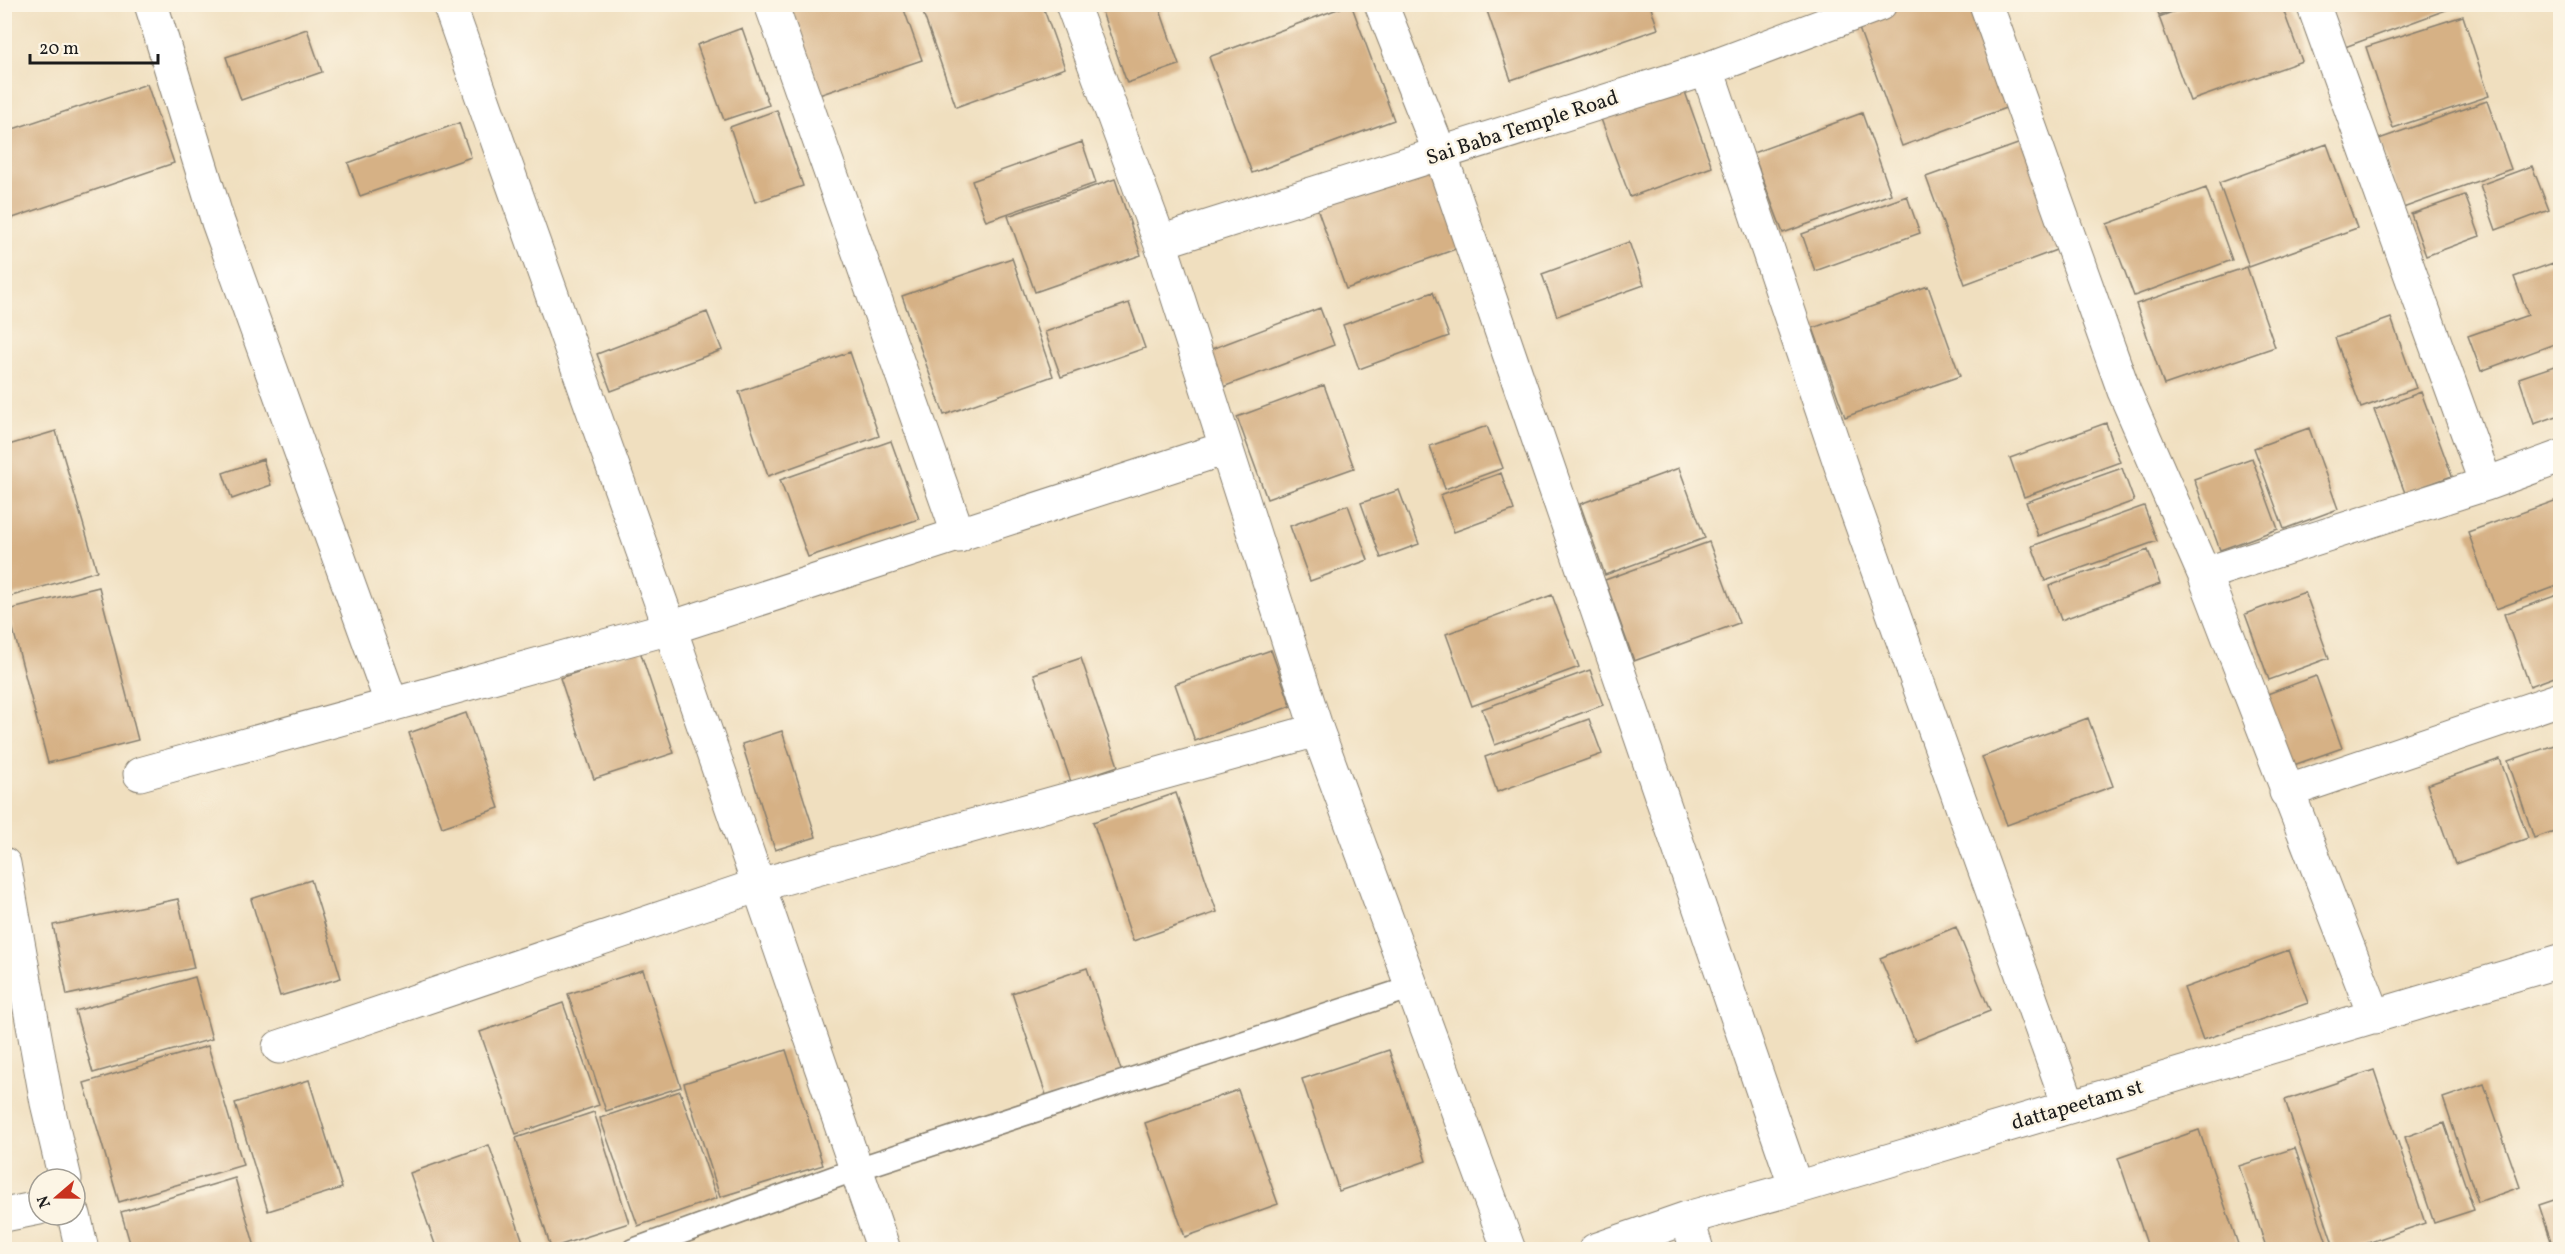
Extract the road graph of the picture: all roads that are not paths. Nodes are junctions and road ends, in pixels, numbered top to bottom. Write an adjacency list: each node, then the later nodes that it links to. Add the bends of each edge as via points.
1 (151, 4): 19 (street, via 218,222)
2 (449, 4): 17 (street)
3 (771, 4): 15 (street)
4 (1072, 4): 11 (street)
5 (1381, 4): 10 (street)
6 (1880, 4): 9 (street, Sai Baba Temple Road)
7 (1986, 4): 16 (street, via 2124,391)
8 (2313, 4): 14 (street)
9 (1707, 69): 10 (street, Sai Baba Temple Road); 29 (street, via 1848,487)
10 (1440, 153): 11 (street, Sai Baba Temple Road); 32 (street)
11 (1160, 242): 12 (street)
12 (1226, 448): 15 (street); 20 (street)
13 (2560, 457): 14 (street)
14 (2486, 484): 16 (street)
15 (959, 536): 17 (street)
16 (2204, 574): 22 (street)
17 (670, 628): 19 (street); 24 (street)
18 (2560, 699): 22 (street)
19 (392, 705): 21 (street)
20 (1317, 730): 24 (street); 26 (street)
21 (140, 774)
22 (2286, 792): 27 (street)
23 (4, 864): 30 (street, via 46,1103)
24 (759, 885): 28 (street); 31 (street)
25 (2560, 961): 27 (street, dattapeetam st)
26 (1413, 987): 31 (lane); 40 (street)
27 (2375, 1017): 29 (street, dattapeetam st)
28 (279, 1047)
29 (2069, 1106): 32 (street, dattapeetam st)
30 (62, 1167)
31 (857, 1169): 38 (lane); 39 (street)
32 (1796, 1188): 35 (street, dattapeetam st)
33 (27, 1210): 34 (street)
34 (4, 1215)
35 (1687, 1218): 41 (street, dattapeetam st); 42 (street)
36 (77, 1227): 37 (street)
37 (82, 1250)
38 (633, 1250)
39 (884, 1250)
40 (1509, 1250)
41 (1595, 1250)
42 (1697, 1250)

